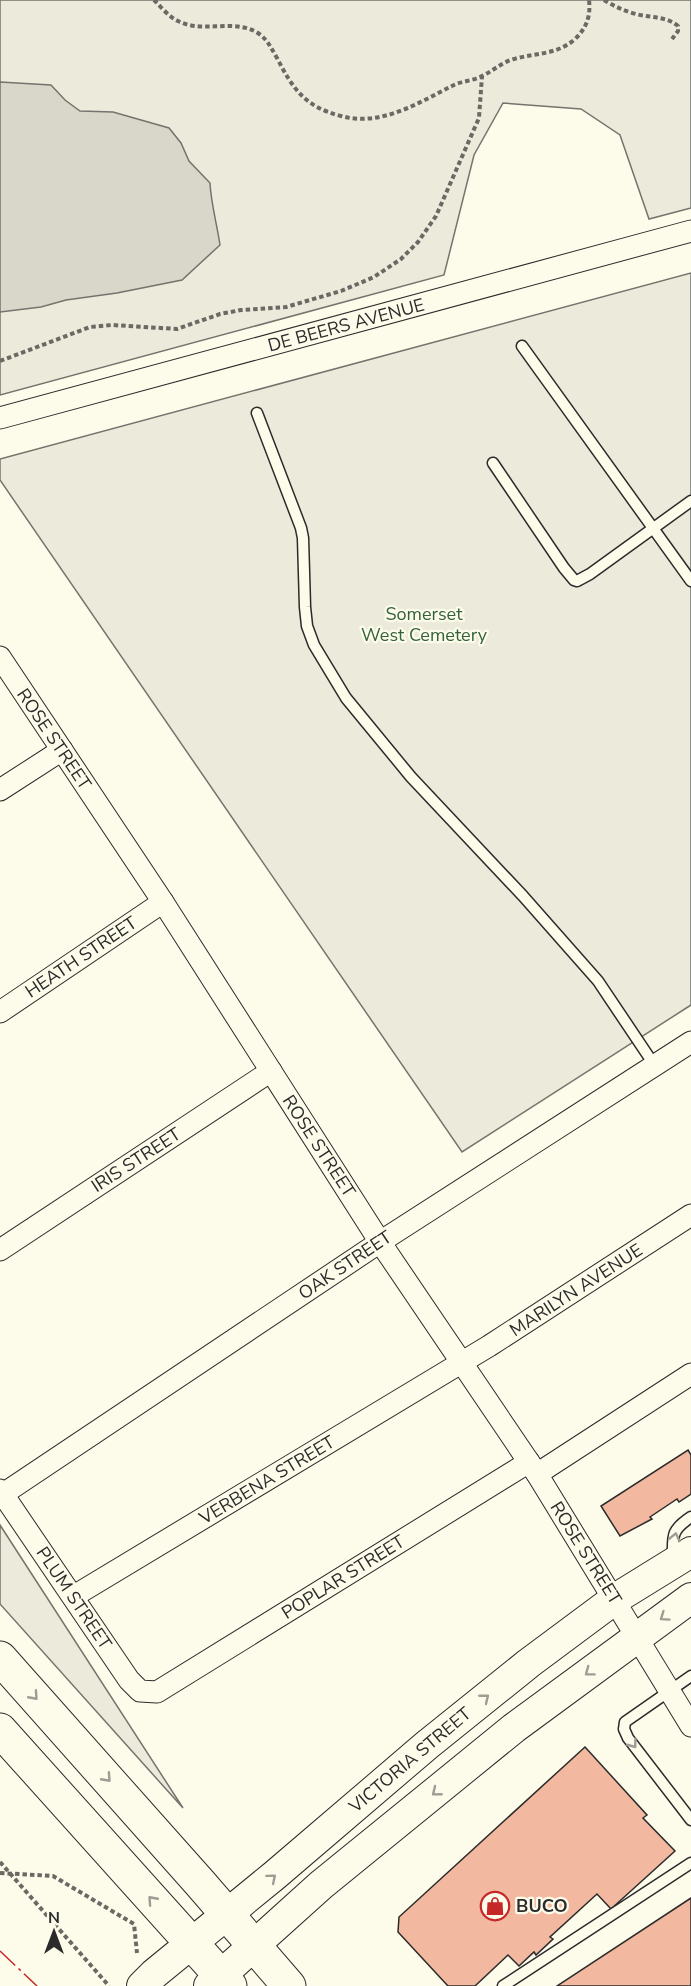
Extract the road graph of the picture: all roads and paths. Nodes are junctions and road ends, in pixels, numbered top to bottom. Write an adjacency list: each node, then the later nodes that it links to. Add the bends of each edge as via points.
1 (154, 0): 5 (path, via 177,21 256,32 268,42 300,96 314,107 342,117 392,114)
2 (590, 0): 5 (path, via 588,23 560,50 513,59)
3 (604, 0): 4 (path, via 637,15 672,21 678,31)
4 (672, 39)
5 (482, 76): 8 (path, via 479,118 436,216 418,242 375,277 286,308 230,312 177,329 90,327)
6 (691, 231): 10 (street, DE BEERS AVENUE)
7 (522, 346): 13 (lane)
8 (0, 361)
9 (257, 413): 21 (lane, via 301,528 308,626 325,665 346,698 411,777 598,981)
10 (0, 418)
11 (493, 463): 13 (lane, via 573,580 583,579)
12 (691, 501): 13 (lane)
13 (653, 529): 14 (lane)
14 (691, 581)
15 (0, 657): 16 (street, ROSE STREET)
16 (62, 750): 17 (street); 18 (street, ROSE STREET)
17 (0, 790)
18 (163, 903): 19 (street, HEATH STREET); 22 (street, ROSE STREET)
19 (0, 1012)
20 (691, 1042): 21 (street, OAK STREET)
21 (655, 1066): 24 (street, OAK STREET)
22 (271, 1071): 24 (street, ROSE STREET); 25 (street, IRIS STREET)
23 (691, 1215): 26 (street, MARILYN AVENUE)
24 (380, 1242): 26 (street, ROSE STREET); 29 (street, OAK STREET)
25 (0, 1250)
26 (461, 1363): 28 (street, ROSE STREET); 32 (street, VERBENA STREET)
27 (691, 1374): 28 (street, POPLAR STREET)
28 (533, 1468): 34 (street, ROSE STREET); 39 (street, POPLAR STREET)
29 (1, 1492): 32 (street, PLUM STREET)
30 (691, 1517): 31 (lane, one-way to 30, via 673,1540 675,1531)
31 (682, 1557): 34 (main road, VICTORIA STREET)
32 (74, 1596): 39 (street, PLUM STREET, via 129,1680 140,1691)
33 (691, 1598): 35 (main road, one-way to 35)
34 (615, 1599): 35 (street, ROSE STREET); 47 (main road, VICTORIA STREET, one-way to 34, via 427,1745)
35 (636, 1637): 38 (street, ROSE STREET); 49 (main road, one-way to 49, via 514,1728)
36 (0, 1658): 47 (highway, one-way to 47)
37 (691, 1676): 38 (lane)
38 (669, 1690): 40 (street, ROSE STREET); 42 (lane, one-way to 42, via 625,1722 624,1729)
39 (157, 1692)
40 (691, 1726)
41 (0, 1730): 48 (highway, one-way to 41)
42 (691, 1820)
43 (0, 1862): 46 (path)
44 (691, 1863): 54 (lane)
45 (0, 1873): 46 (path)
46 (10, 1874): 50 (path, via 53,1876 134,1924 137,1952); 52 (path)
47 (226, 1915): 48 (main road, VICTORIA STREET); 49 (highway)
48 (191, 1943): 50 (main road, VICTORIA STREET); 51 (highway)
49 (254, 1945): 51 (main road); 53 (highway)
50 (148, 1980)
51 (220, 1982)
52 (109, 1986)
53 (289, 1986)
54 (503, 1986)

